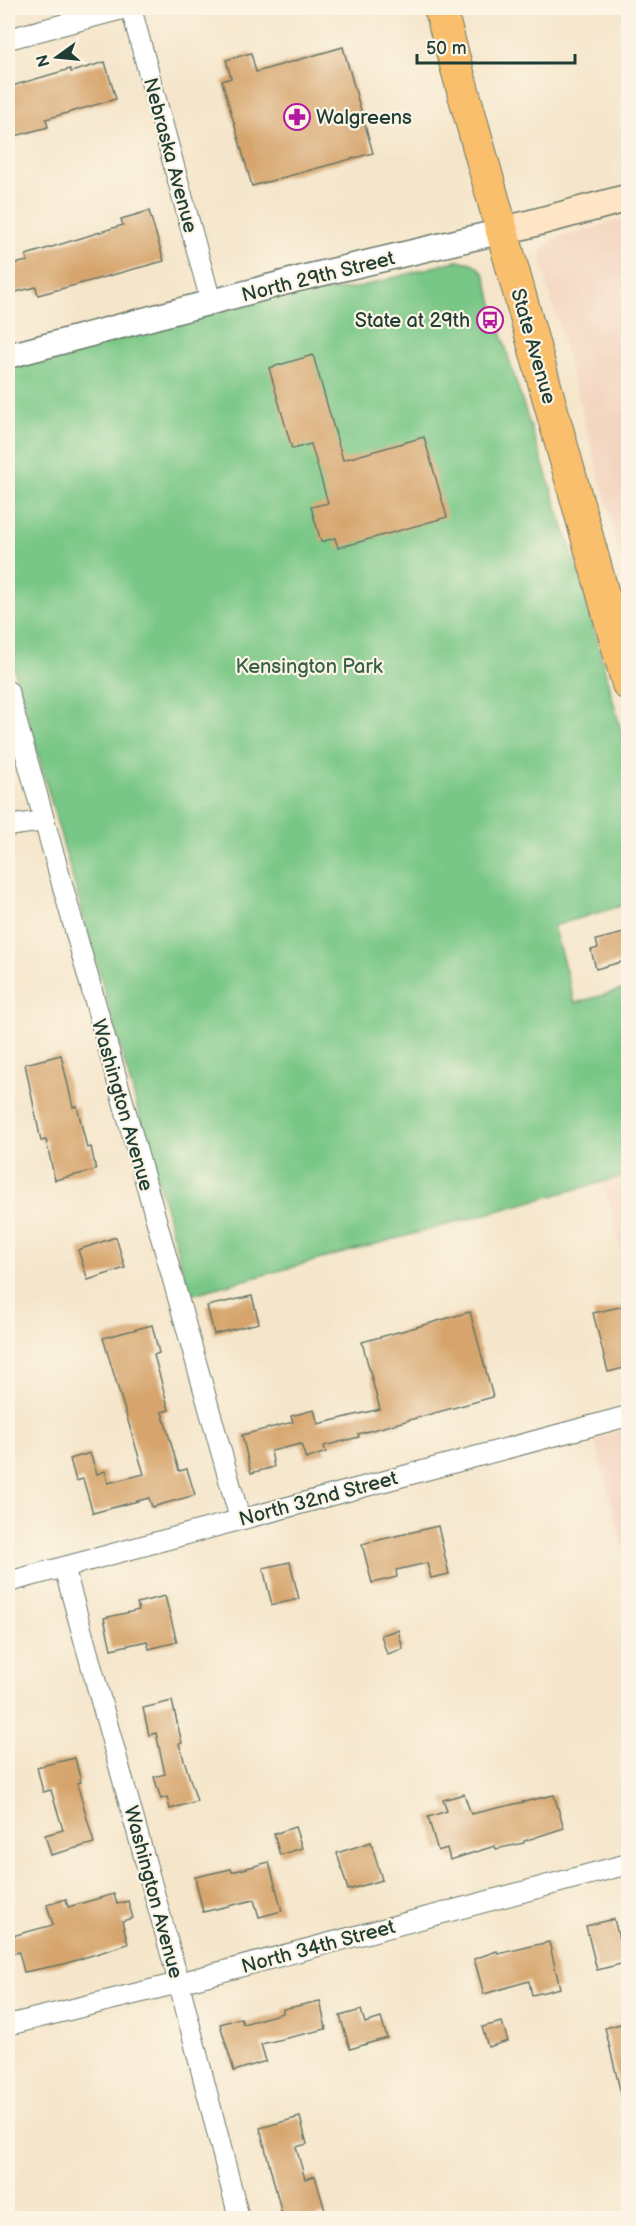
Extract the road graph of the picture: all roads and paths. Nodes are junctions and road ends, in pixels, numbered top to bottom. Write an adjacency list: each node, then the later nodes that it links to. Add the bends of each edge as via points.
1 (126, 8): 4 (street)
2 (131, 8): 7 (street, Nebraska Avenue)
3 (440, 8): 6 (main road, State Avenue)
4 (8, 39)
5 (628, 198): 6 (main road, North 29th Street)
6 (502, 231): 7 (street, North 29th Street); 9 (main road, State Avenue)
7 (211, 302): 8 (street, North 29th Street)
8 (8, 356)
9 (628, 684)
10 (8, 691): 11 (street, Washington Avenue)
11 (43, 821): 12 (street); 14 (street, Washington Avenue)
12 (8, 826)
13 (628, 1416): 14 (street, North 32nd Street)
14 (240, 1519): 15 (street, North 32nd Street)
15 (64, 1567): 16 (street, North 32nd Street); 18 (street, Washington Avenue)
16 (8, 1582)
17 (628, 1867): 18 (street, North 34th Street)
18 (179, 1983): 19 (street, North 34th Street); 20 (street, Washington Avenue)
19 (8, 2025)
20 (239, 2218)

